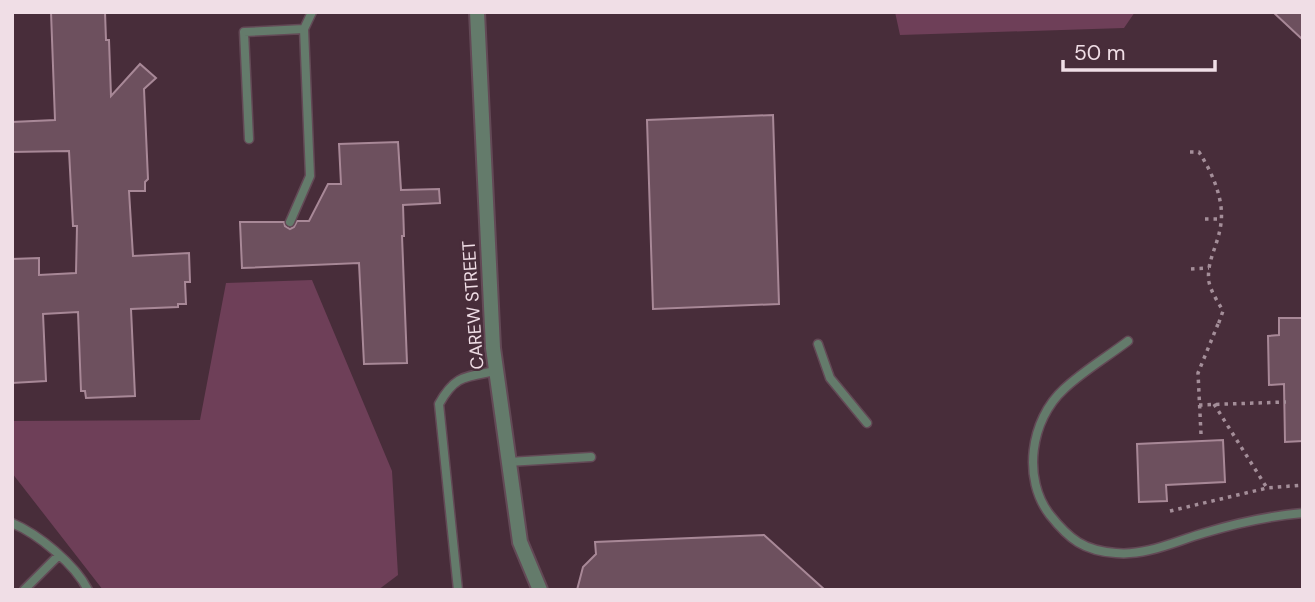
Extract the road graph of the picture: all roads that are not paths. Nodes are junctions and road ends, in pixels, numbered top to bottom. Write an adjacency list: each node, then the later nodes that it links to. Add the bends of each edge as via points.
1 (312, 12): 3 (lane)
2 (477, 12): 8 (street, CAREW STREET)
3 (304, 29): 4 (lane, via 244,32); 5 (lane, via 310,176)
4 (249, 139)
5 (290, 222)
6 (1128, 341): 12 (lane, via 1062,390 1034,444 1032,478 1041,504 1066,535 1090,548 1118,554 1262,517)
7 (818, 344): 9 (lane, via 830,378)
8 (496, 371): 11 (street, CAREW STREET); 18 (lane, via 449,385 439,404)
9 (867, 423)
10 (591, 457): 11 (lane)
11 (508, 463): 15 (street, CAREW STREET, via 520,542)
12 (1303, 513)
13 (12, 523): 14 (lane, via 26,528)
14 (59, 555): 16 (lane); 17 (lane)
15 (536, 588)
16 (24, 590)
17 (88, 590)
18 (458, 590)

